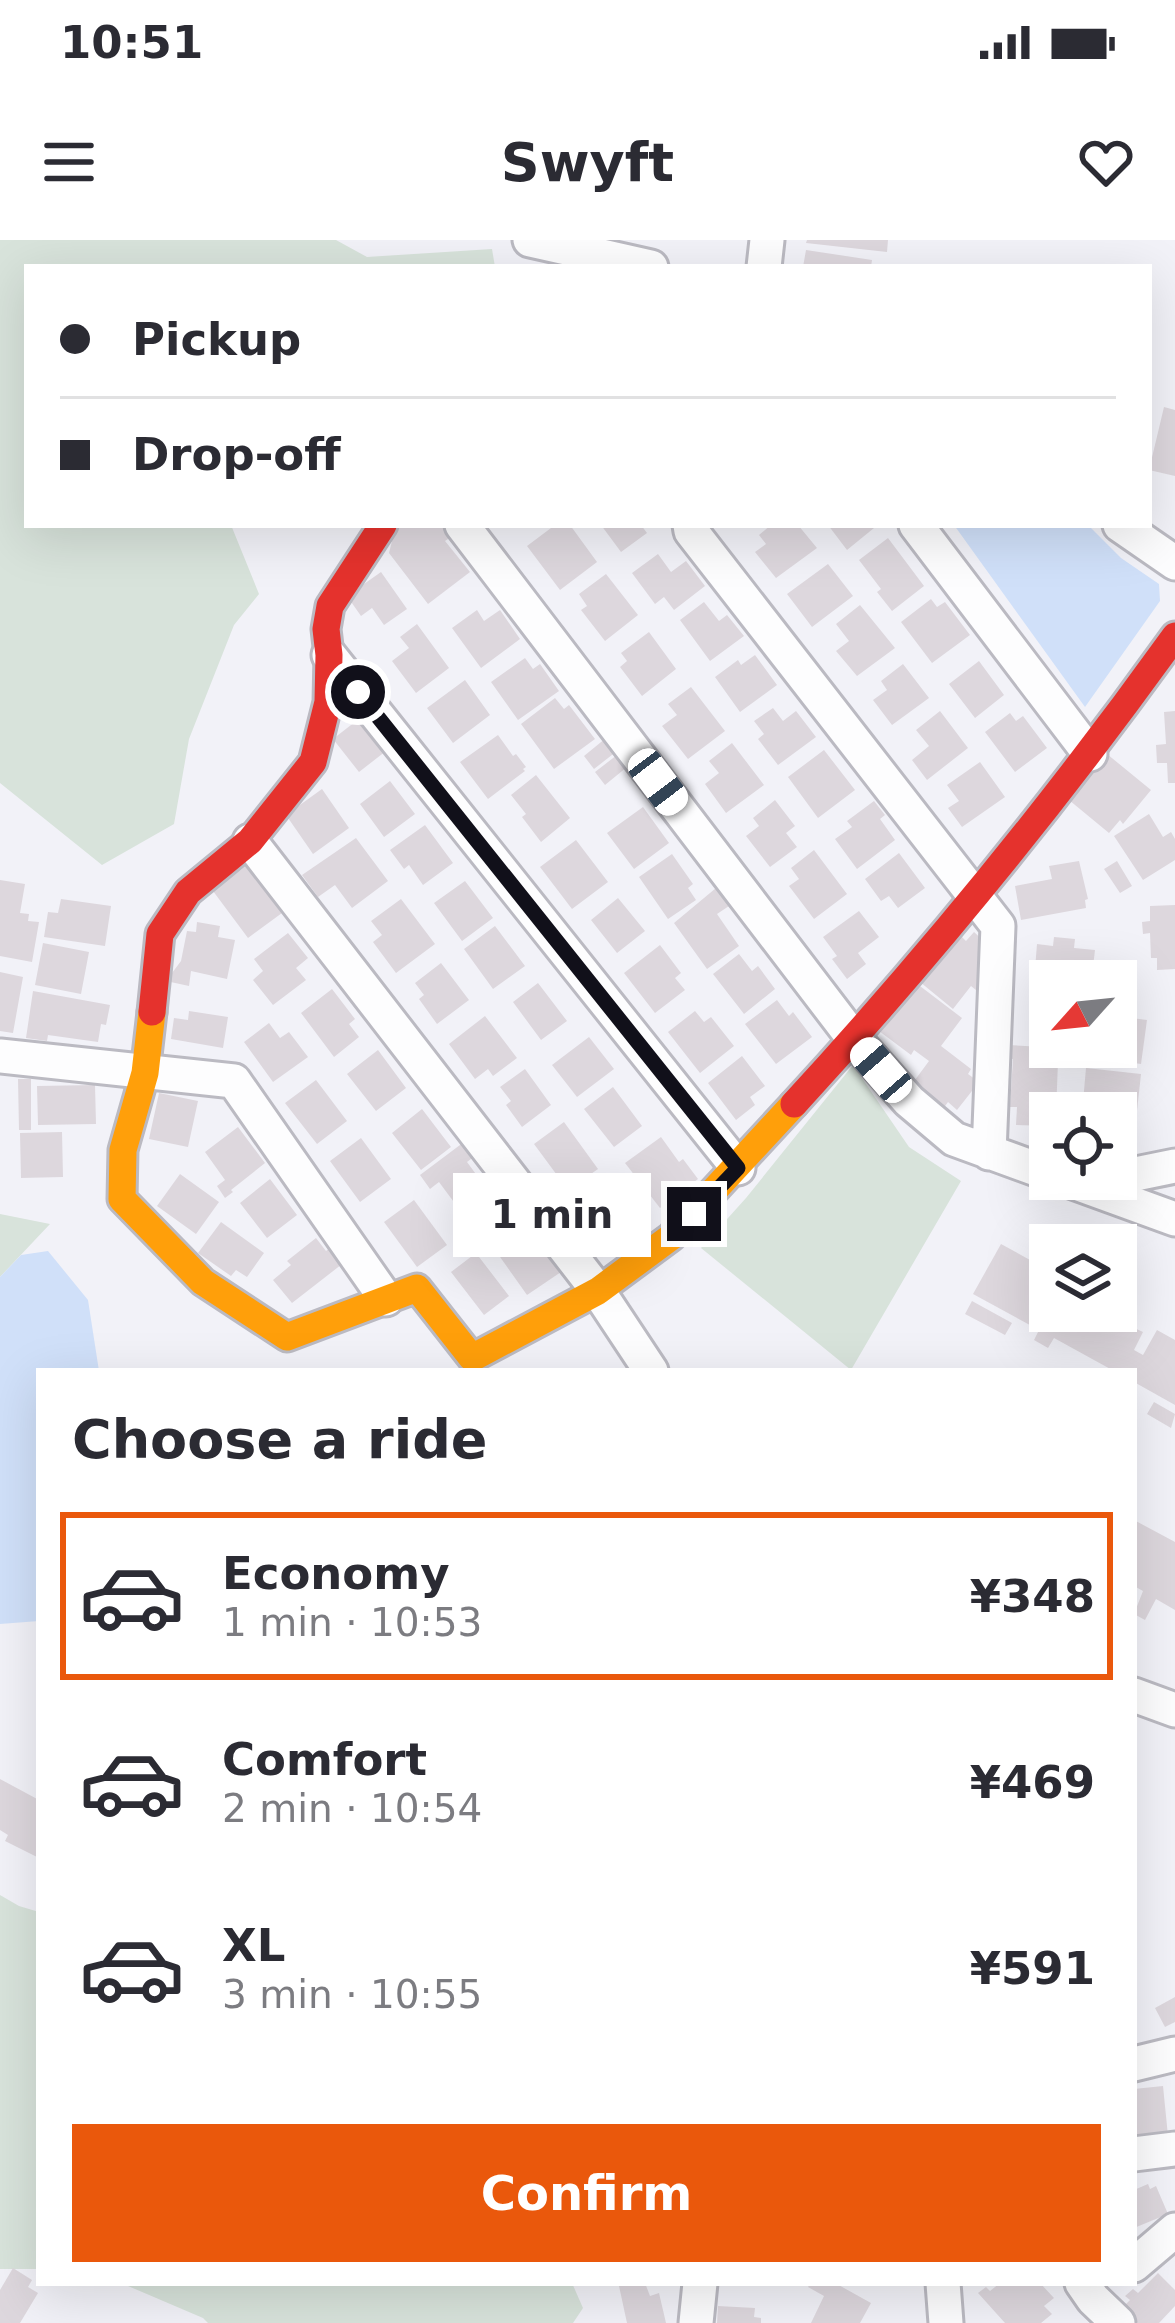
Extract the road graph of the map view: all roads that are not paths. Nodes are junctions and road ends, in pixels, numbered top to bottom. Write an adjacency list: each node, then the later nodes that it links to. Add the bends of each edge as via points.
1 (530, 240): 2 (street)
2 (638, 264)
3 (380, 528): 10 (street, via 330,606)
4 (464, 528): 14 (street)
5 (690, 528): 13 (street)
6 (918, 528): 11 (street)
7 (1124, 528): 8 (street)
8 (1175, 562)
9 (1175, 636): 11 (street)
10 (329, 655): 12 (street, via 313,762); 20 (street)
11 (1090, 754): 13 (street)
12 (250, 841): 16 (street, via 188,892 160,934); 24 (street)
13 (972, 894): 14 (street); 17 (street, via 998,926)
14 (854, 1039): 17 (street, via 953,1139); 20 (street)
15 (0, 1056): 16 (street)
16 (145, 1073): 25 (street, via 234,1081); 25 (street, via 123,1150 122,1199 203,1282 286,1337)
17 (989, 1153): 19 (street)
18 (1175, 1166): 21 (street)
19 (1029, 1167)
20 (738, 1168): 24 (street, via 671,1237)
21 (1137, 1173)
22 (1136, 1200): 23 (street)
23 (1175, 1219)
24 (598, 1291): 25 (street, via 472,1358 417,1288); 26 (street)
25 (386, 1300)
26 (649, 1368)
27 (1137, 1696): 28 (street)
28 (1175, 1710)
29 (1175, 2054): 30 (street)
30 (1137, 2063)
31 (1175, 2150): 32 (street)
32 (1137, 2154)
33 (1175, 2230): 34 (street)
34 (1137, 2262)
35 (700, 2286): 38 (street)
36 (943, 2286): 39 (street)
37 (1096, 2288): 40 (street)
38 (696, 2323)
39 (946, 2323)
40 (1118, 2323)

